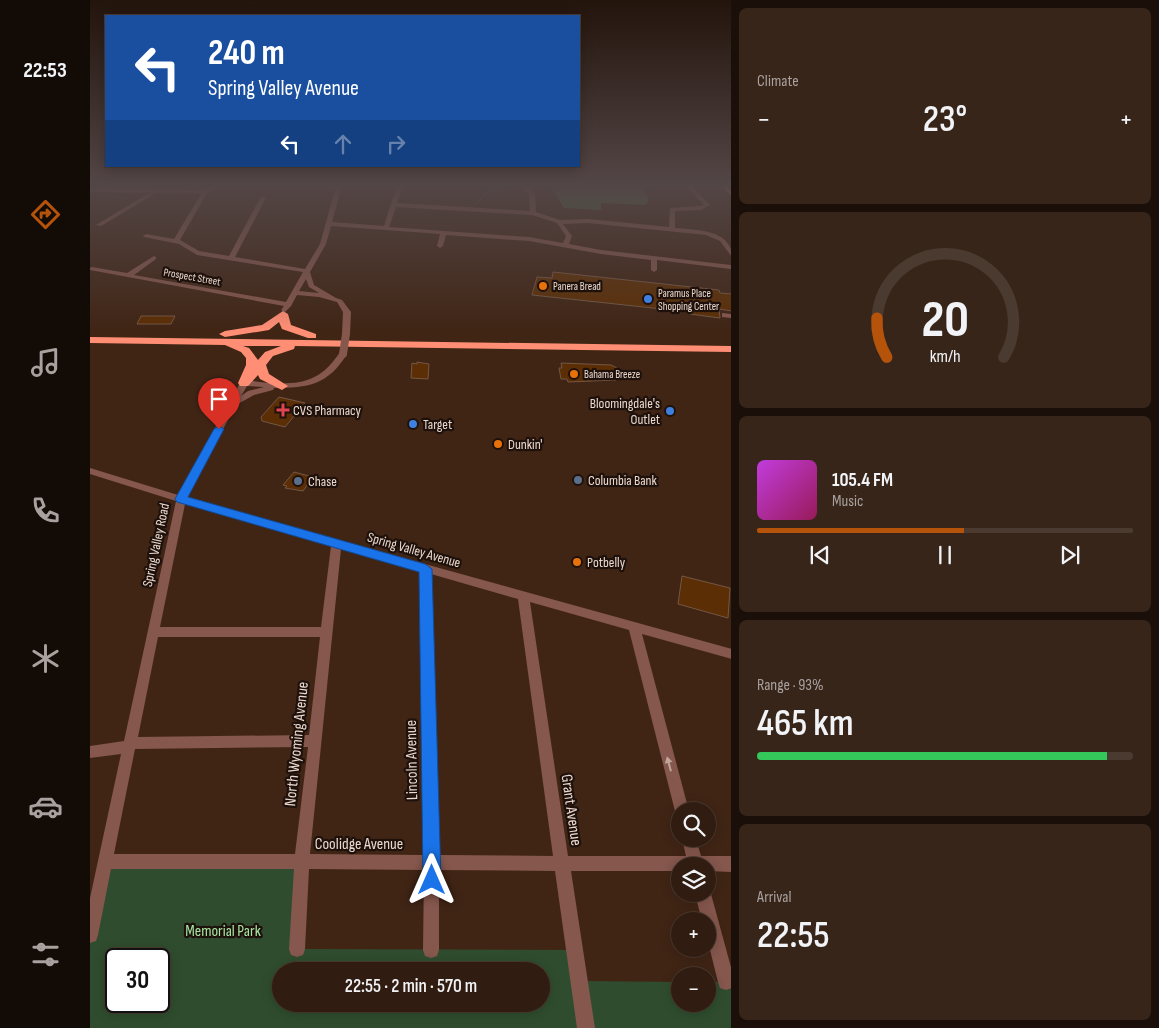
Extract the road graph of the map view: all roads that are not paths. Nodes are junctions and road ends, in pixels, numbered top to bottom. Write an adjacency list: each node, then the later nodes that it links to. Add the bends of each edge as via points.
1 (180, 234): 9 (street)
2 (244, 234): 15 (street)
3 (326, 234): 19 (street)
4 (443, 234): 11 (street)
5 (468, 234): 10 (street)
6 (568, 234): 10 (street)
7 (702, 234): 12 (street, via 717,236)
8 (146, 236): 9 (street)
9 (176, 241): 15 (street, via 197,253)
10 (566, 245): 14 (street)
11 (440, 246)
12 (731, 254)
13 (154, 258): 20 (street)
14 (654, 258): 16 (street); 18 (street)
15 (231, 259): 19 (street)
16 (731, 267)
17 (92, 269): 20 (street, Prospect Street)
18 (654, 270)
19 (307, 271): 21 (street); 22 (street, via 311,286)
20 (128, 276): 23 (street, Prospect Street)
21 (295, 293): 22 (street); 23 (street)
22 (333, 298): 23 (street, via 308,298); 33 (street, bridge, via 346,308 343,354 332,369 316,380)
23 (286, 310): 25 (highway, via 265,328); 26 (highway, via 283,323)
24 (90, 334): 25 (highway)
25 (212, 336): 26 (highway)
26 (312, 339): 28 (highway); 29 (highway); 30 (highway); 31 (highway, via 275,351)
27 (90, 340): 28 (highway)
28 (183, 342): 32 (highway, via 225,344 249,352 253,359)
29 (731, 343)
30 (731, 349)
31 (260, 365): 32 (highway); 33 (highway, via 264,376)
32 (244, 383): 33 (street); 34 (street, Spring Valley Road)
33 (282, 386): 34 (street, via 251,393)
34 (230, 406): 36 (street, Spring Valley Road)
35 (91, 473): 36 (street, Spring Valley Avenue)
36 (181, 499): 37 (street, Spring Valley Avenue); 41 (street, Spring Valley Road)
37 (336, 544): 38 (street, Spring Valley Avenue); 42 (street, North Wyoming Avenue)
38 (425, 569): 39 (street, Spring Valley Avenue); 50 (street, Lincoln Avenue)
39 (523, 596): 40 (street, Spring Valley Avenue); 51 (street, Grant Avenue)
40 (634, 627): 43 (street, Spring Valley Avenue); 47 (street, one-way to 40)
41 (153, 632): 42 (street); 45 (street, Spring Valley Road)
42 (326, 632): 44 (street, North Wyoming Avenue)
43 (731, 654)
44 (314, 742): 45 (street); 49 (street, North Wyoming Avenue)
45 (130, 744): 46 (street); 48 (street, Spring Valley Road)
46 (90, 752)
47 (680, 802)
48 (106, 861): 49 (street, Coolidge Avenue); 56 (street, Spring Valley Road)
49 (302, 862): 50 (street, Coolidge Avenue); 57 (street, North Wyoming Avenue)
50 (432, 862): 51 (street, Coolidge Avenue); 58 (street, Lincoln Avenue)
51 (561, 863): 54 (street, Coolidge Avenue); 60 (street, Grant Avenue)
52 (716, 864): 53 (street, Coolidge Avenue)
53 (731, 864)
54 (671, 865)
55 (705, 902): 59 (street)
56 (90, 936)
57 (297, 949)
58 (431, 950)
59 (726, 982)
60 (586, 1028)

